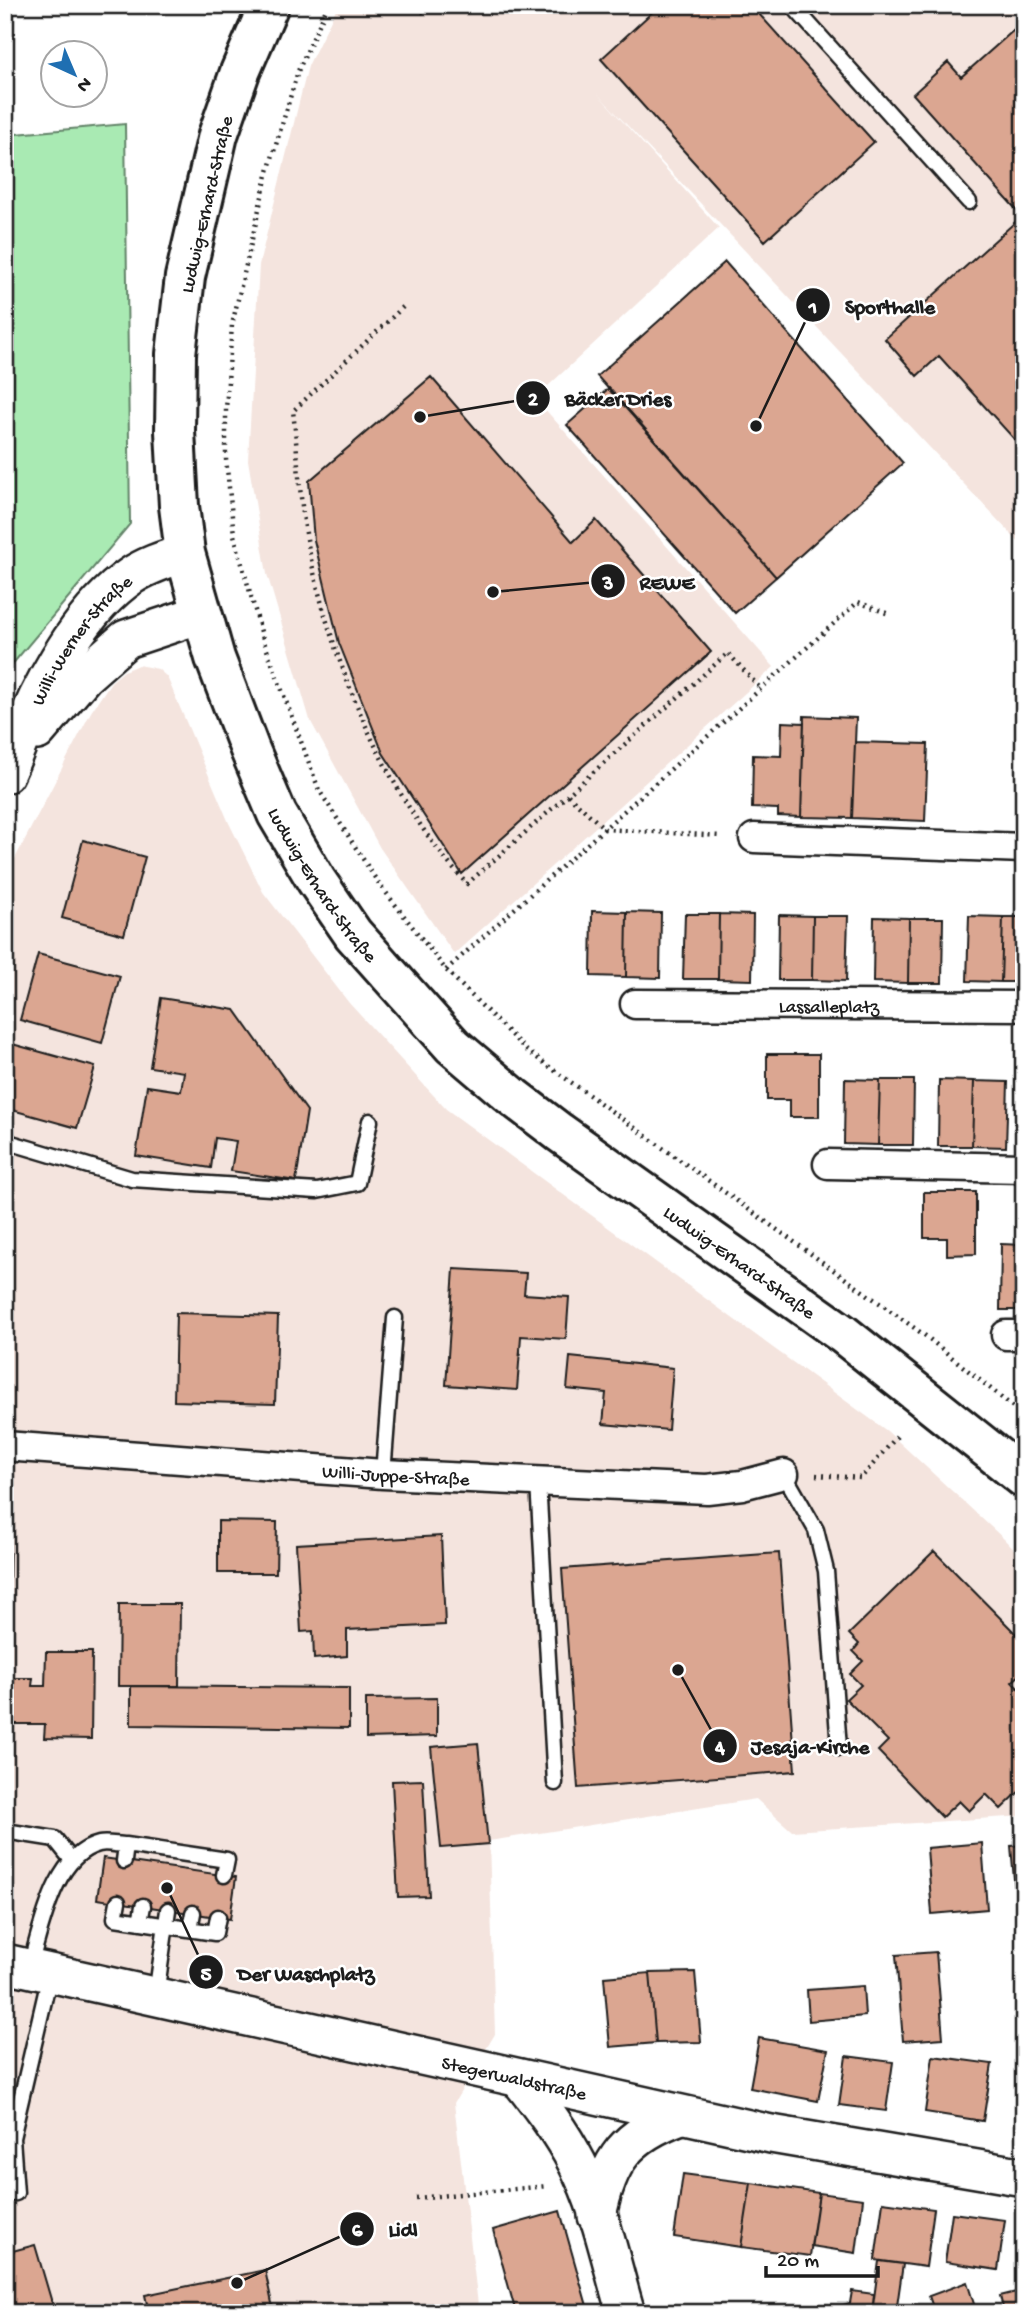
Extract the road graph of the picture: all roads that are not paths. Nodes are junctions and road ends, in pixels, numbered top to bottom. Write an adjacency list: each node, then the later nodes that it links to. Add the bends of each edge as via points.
1 (269, 5): 4 (main road, Ludwig-Erhard-Straße, via 218,135 185,277 176,354 175,431)
2 (792, 5): 3 (lane)
3 (970, 202)
4 (185, 553): 5 (main road, Ludwig-Erhard-Straße); 6 (street, Willi-Werner-Straße, via 131,576 99,606 47,681)
5 (201, 614): 6 (street, Willi-Werner-Straße, via 126,639 84,676); 19 (main road, Ludwig-Erhard-Straße, via 226,690 278,814 316,880 353,934 453,1046 550,1125 843,1334)
6 (8, 768)
7 (754, 838): 8 (street)
8 (1024, 848)
9 (635, 1004): 10 (street, Lassalleplatz)
10 (1024, 1006)
11 (370, 1122): 12 (lane, via 357,1183 317,1191 132,1180)
12 (5, 1140)
13 (828, 1164): 14 (street)
14 (1024, 1168)
15 (395, 1318): 17 (lane)
16 (5, 1446): 17 (street, Willi-Juppe-Straße)
17 (383, 1474): 20 (street, Willi-Juppe-Straße)
18 (784, 1474): 20 (street, Willi-Juppe-Straße, via 707,1489); 21 (lane, via 816,1530 826,1571)
19 (1024, 1478)
20 (538, 1482): 22 (lane)
21 (839, 1748)
22 (555, 1783)
23 (5, 1831): 27 (lane, via 55,1839)
24 (126, 1845): 25 (lane, via 150,1857); 27 (lane, via 99,1844); 28 (lane)
25 (177, 1852): 26 (lane); 29 (lane)
26 (202, 1857): 30 (lane); 31 (lane, via 227,1860)
27 (71, 1859): 40 (lane, via 51,1896)
28 (124, 1861)
29 (174, 1868)
30 (199, 1872)
31 (224, 1875)
32 (118, 1902): 37 (lane, via 116,1918)
33 (143, 1906): 37 (lane)
34 (168, 1910): 38 (lane)
35 (193, 1913): 39 (lane)
36 (218, 1917): 39 (lane, via 215,1933)
37 (140, 1922): 38 (lane)
38 (166, 1926): 39 (lane); 41 (lane)
39 (190, 1929)
40 (28, 1968): 41 (street, Stegerwaldstraße); 45 (lane, via 12,2138 16,2193)
41 (155, 1997): 42 (street, Stegerwaldstraße)
42 (519, 2078): 43 (street, Stegerwaldstraße); 46 (street, via 552,2120 578,2166)
43 (681, 2115): 44 (street, Stegerwaldstraße); 46 (street, via 632,2141 614,2162 602,2188)
44 (1024, 2177)
45 (5, 2195)
46 (597, 2216): 47 (street)
47 (626, 2313)

